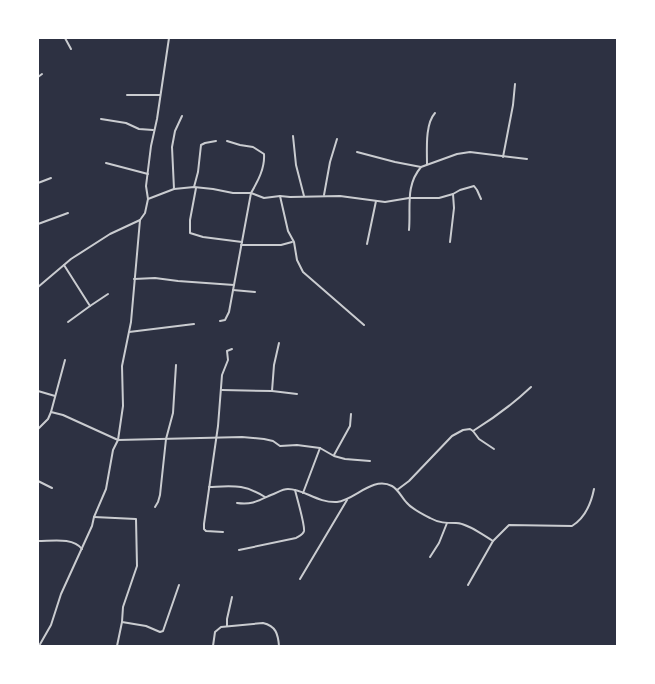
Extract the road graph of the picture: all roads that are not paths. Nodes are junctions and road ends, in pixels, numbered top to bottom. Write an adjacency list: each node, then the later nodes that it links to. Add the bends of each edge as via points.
1 (65, 38): 5 (street)
2 (170, 38): 10 (street)
3 (194, 38): 4 (street)
4 (215, 38)
5 (71, 49)
6 (42, 74): 7 (street)
7 (38, 76)
8 (515, 84): 20 (street)
9 (127, 95): 10 (street)
10 (160, 95): 14 (street)
11 (435, 112): 23 (street, via 429,124)
12 (182, 116): 29 (street, via 172,147)
13 (101, 119): 14 (street)
14 (153, 130): 25 (street)
15 (293, 136): 34 (street)
16 (337, 140): 32 (street)
17 (216, 141): 28 (street, via 200,147)
18 (227, 141): 30 (street, via 264,154)
19 (357, 152): 24 (street)
20 (503, 157): 21 (street); 23 (street, via 470,152)
21 (526, 159)
22 (106, 163): 25 (street)
23 (427, 164): 24 (street)
24 (421, 167): 35 (street)
25 (148, 174): 36 (street)
26 (51, 178): 27 (street)
27 (38, 183)
28 (195, 187): 29 (street); 30 (street); 45 (street, via 190,233)
29 (174, 189): 36 (street)
30 (252, 193): 33 (street, via 264,198); 45 (street)
31 (453, 194): 35 (street); 37 (street, via 474,186); 44 (street)
32 (324, 195): 34 (street); 38 (street)
33 (280, 196): 34 (street); 43 (street)
34 (304, 196)
35 (409, 198): 38 (street); 42 (street)
36 (148, 199): 40 (street)
37 (481, 199)
38 (376, 201): 46 (street)
39 (68, 213): 41 (street)
40 (140, 220): 47 (street); 48 (street)
41 (38, 224)
42 (409, 230)
43 (294, 242): 45 (street); 58 (street, via 303,272)
44 (450, 242)
45 (242, 243): 49 (street)
46 (367, 244)
47 (64, 264): 50 (street); 54 (street)
48 (134, 279): 49 (street); 59 (street)
49 (234, 285): 51 (street)
50 (38, 287)
51 (233, 290): 52 (street); 55 (street, via 227,318)
52 (255, 292)
53 (108, 294): 54 (street)
54 (90, 306): 56 (street)
55 (220, 321)
56 (68, 322)
57 (194, 324): 59 (street)
58 (364, 325)
59 (129, 332): 75 (street, via 122,366 123,406)
60 (279, 343): 67 (street)
61 (232, 349): 65 (street, via 227,351)
62 (65, 360): 69 (street)
63 (176, 365): 76 (street, via 173,413)
64 (531, 387): 73 (street)
65 (222, 390): 67 (street); 74 (street)
66 (38, 391): 69 (street)
67 (272, 391): 68 (street)
68 (297, 394)
69 (55, 396): 70 (street)
70 (51, 412): 72 (street); 75 (street)
71 (351, 414): 79 (street, via 350,426)
72 (38, 429)
73 (473, 430): 78 (street); 86 (street, via 452,435)
74 (216, 438): 76 (street); 77 (street, via 264,439 285,447); 82 (street)
75 (118, 440): 76 (street); 92 (street, via 106,489)
76 (166, 440): 91 (street)
77 (320, 448): 79 (street); 87 (street)
78 (494, 449)
79 (334, 456): 80 (street)
80 (370, 461)
81 (38, 481): 83 (street)
82 (209, 487): 88 (street, via 238,486); 94 (street, via 204,529)
83 (52, 488)
84 (594, 489): 96 (street, via 591,503 572,526 509,525)
85 (295, 490): 87 (street); 88 (street); 98 (street, via 302,535)
86 (397, 490): 89 (street, via 375,485); 93 (street, via 423,514)
87 (303, 493): 89 (street, via 326,501)
88 (265, 498): 90 (street, via 249,504)
89 (347, 500): 100 (street)
90 (237, 503)
91 (155, 507)
92 (94, 517): 97 (street); 104 (street, via 136,519 137,566)
93 (447, 523): 96 (street, via 457,523); 99 (street)
94 (223, 532)
95 (38, 541): 97 (street, via 77,543)
96 (493, 541): 102 (street)
97 (81, 549): 106 (street, via 51,626)
98 (239, 550)
99 (430, 557)
100 (300, 579)
101 (179, 585): 104 (street, via 162,631)
102 (468, 585)
103 (232, 597): 105 (street)
104 (122, 621): 107 (street)
105 (227, 626): 108 (street, via 215,632); 109 (street, via 269,624 276,630)
106 (39, 646)
107 (117, 646)
108 (213, 646)
109 (279, 646)

